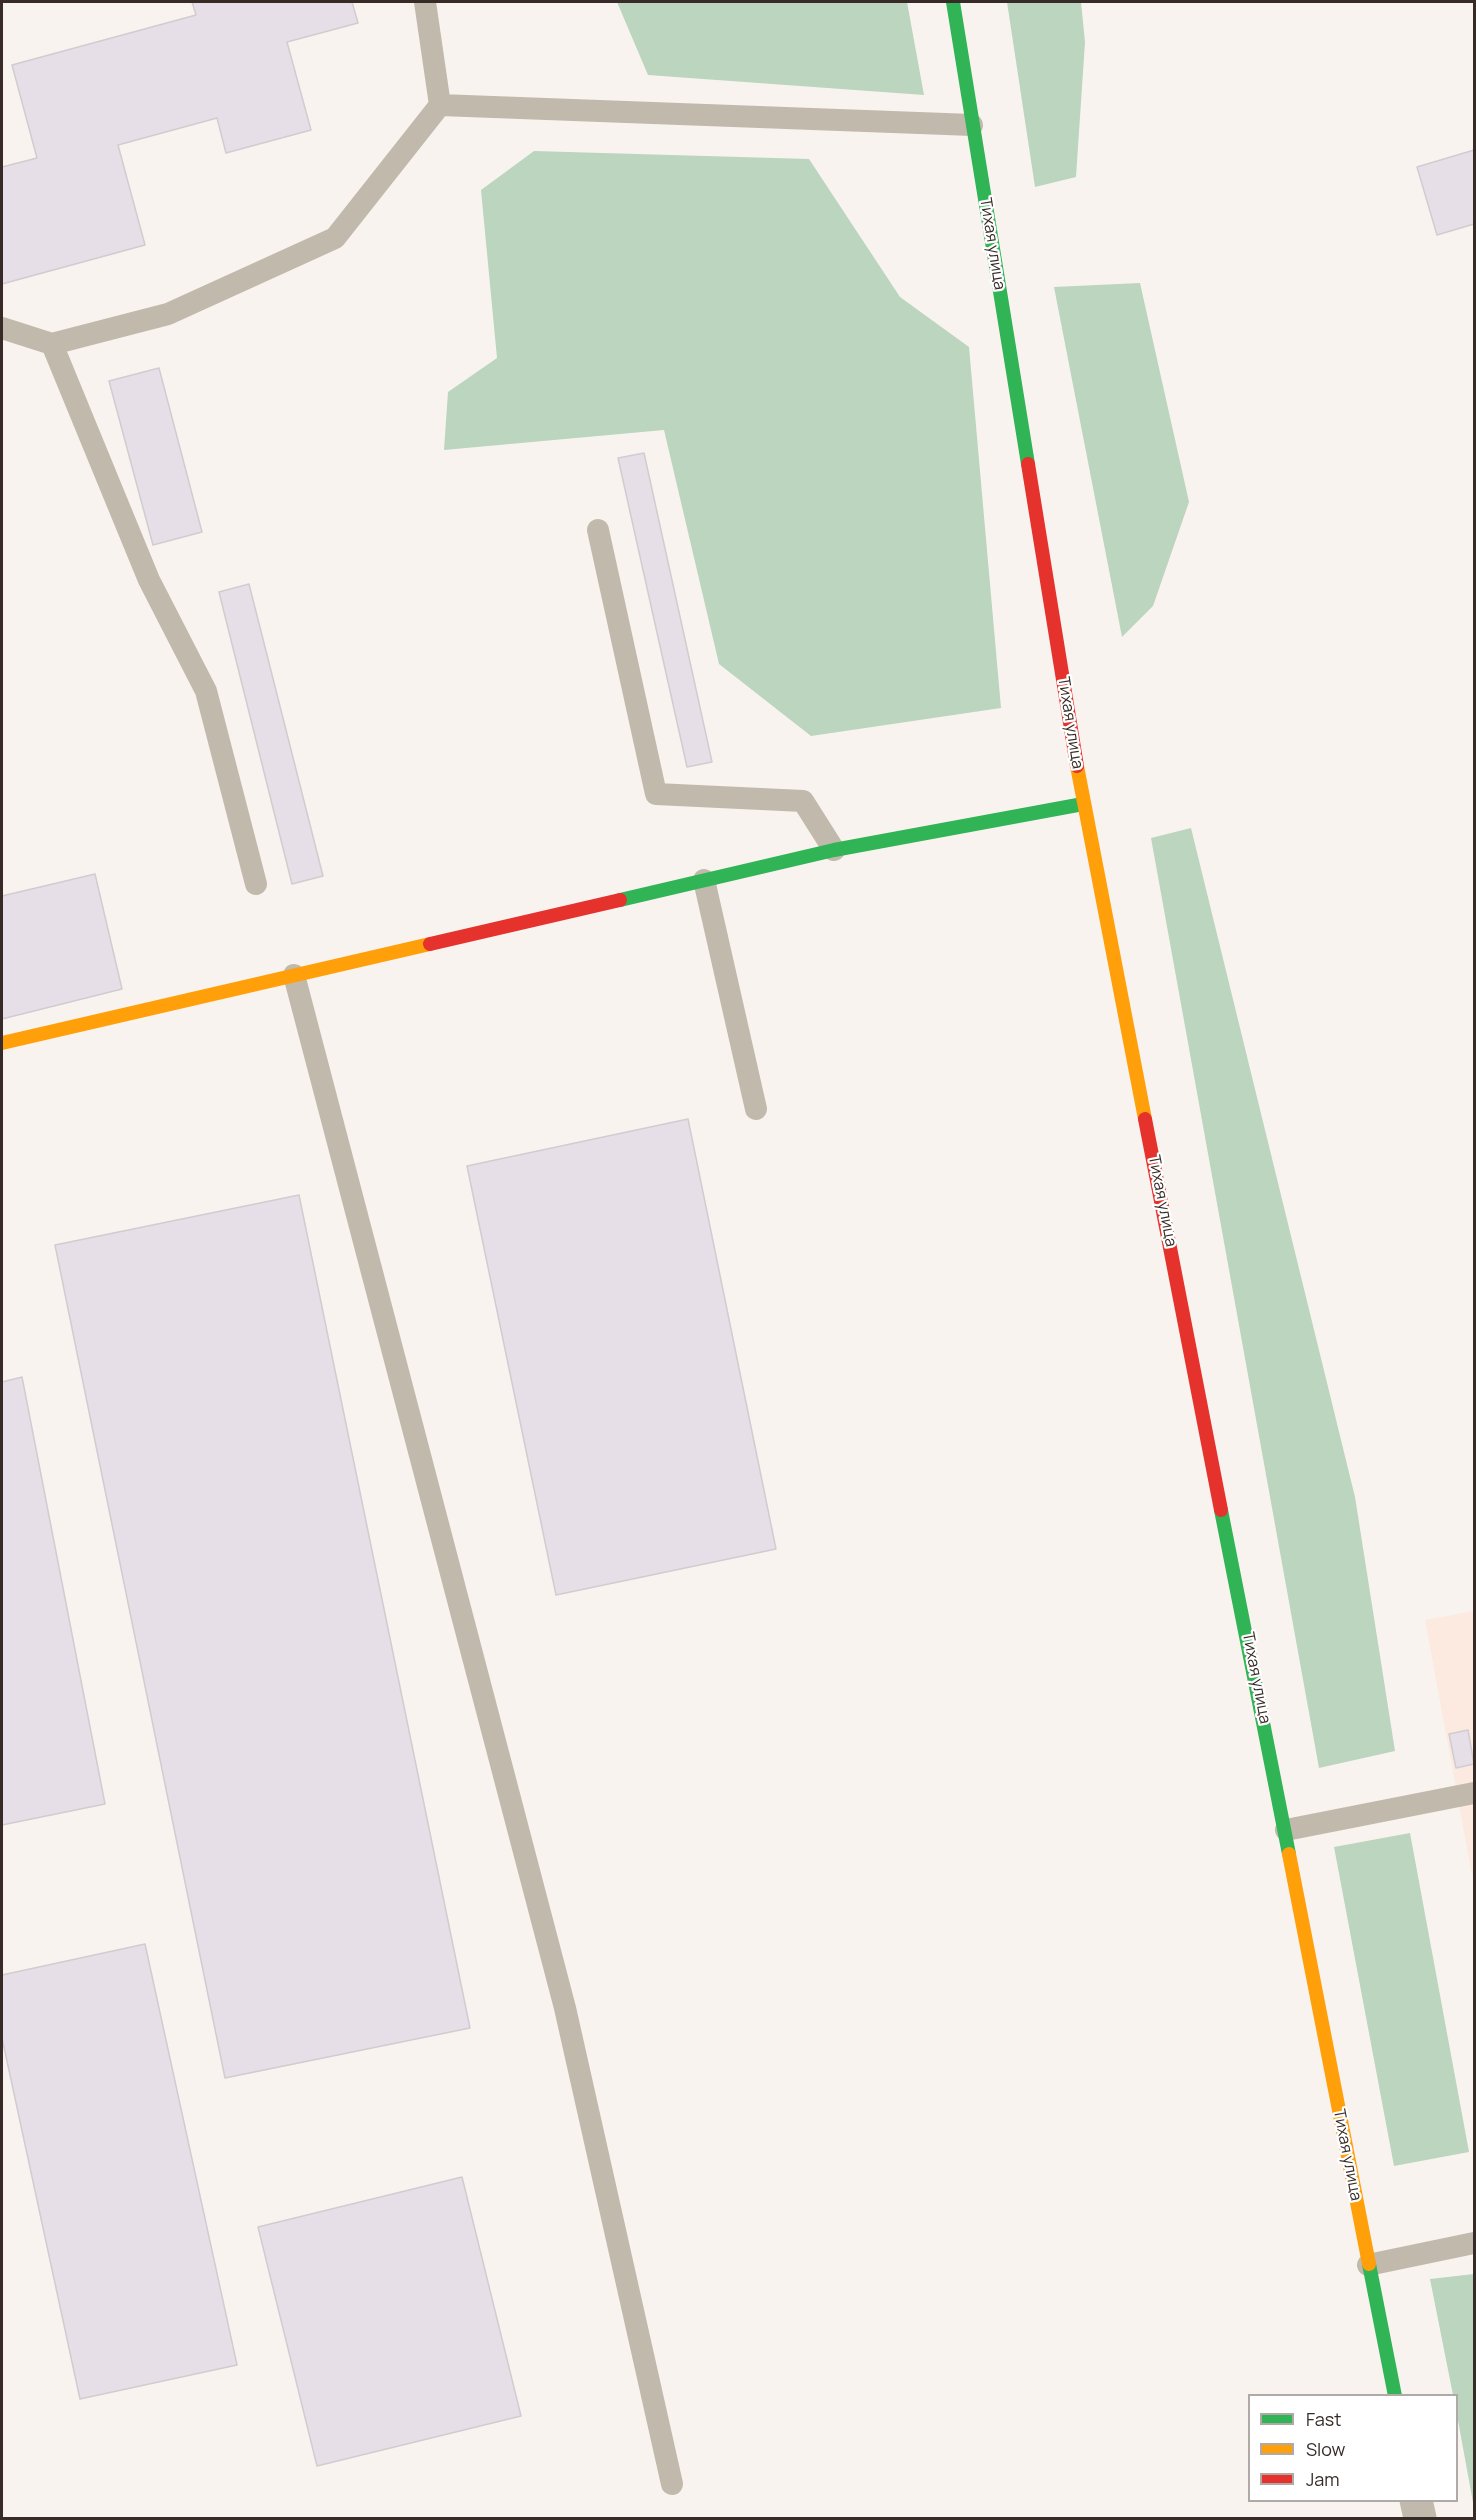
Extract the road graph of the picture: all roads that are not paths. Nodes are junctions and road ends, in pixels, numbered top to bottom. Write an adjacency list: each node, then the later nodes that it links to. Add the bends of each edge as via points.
1 (425, 2): 3 (lane)
2 (953, 2): 4 (street, Тихая улица)
3 (440, 105): 4 (lane); 6 (lane, via 334,238 168,315)
4 (972, 125): 8 (street, Тихая улица)
5 (2, 328): 6 (lane)
6 (52, 344): 11 (lane, via 149,580 206,691)
7 (598, 530): 9 (lane, via 656,794 802,801)
8 (1083, 804): 9 (street); 16 (street, Тихая улица)
9 (834, 850): 10 (street)
10 (704, 880): 12 (street); 14 (lane)
11 (255, 884)
12 (294, 975): 13 (street); 20 (lane, via 565,2008)
13 (2, 1043)
14 (756, 1109)
15 (1474, 1793): 16 (lane)
16 (1286, 1830): 18 (street, Тихая улица)
17 (1474, 2242): 18 (lane)
18 (1368, 2265): 19 (street, Тихая улица)
19 (1395, 2394)
20 (672, 2484)
21 (1416, 2502): 22 (street)
22 (1420, 2518)

